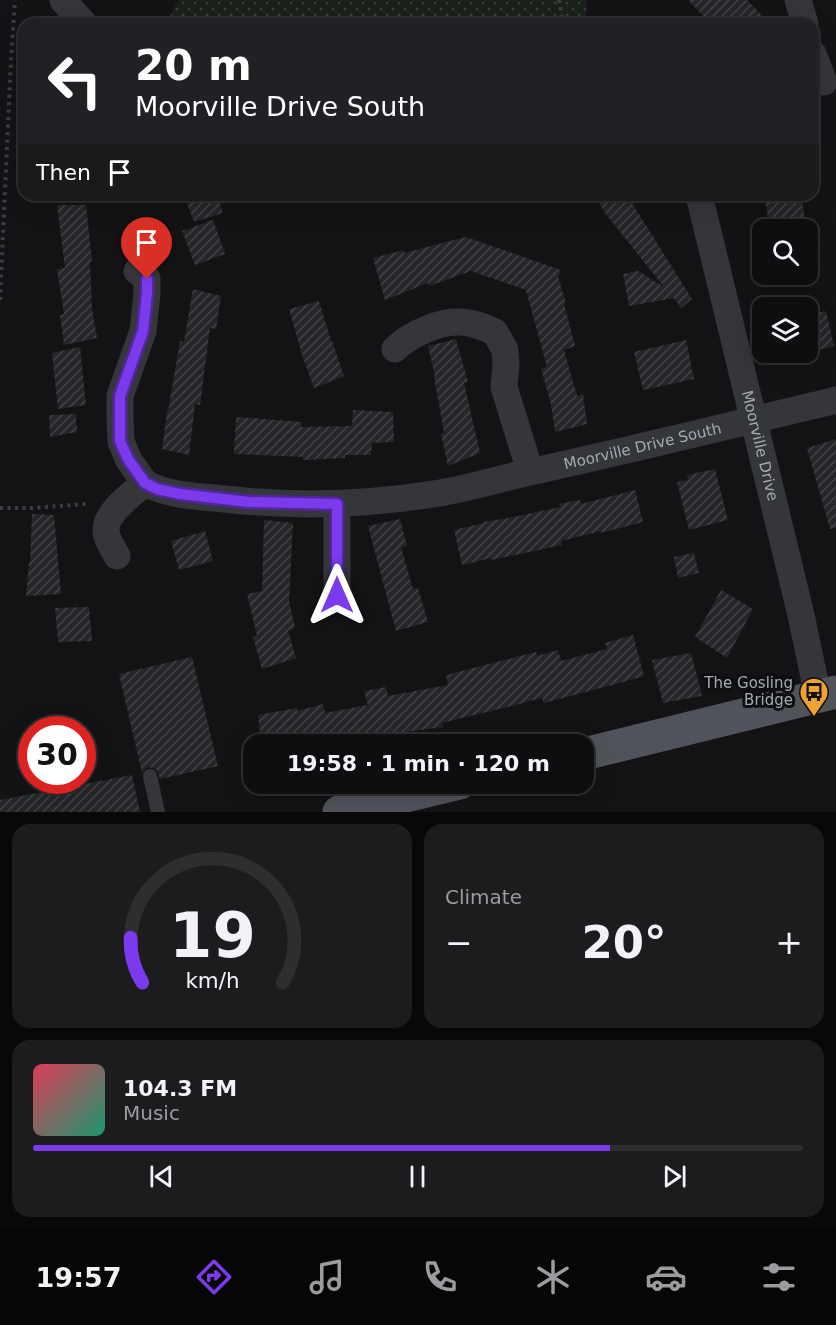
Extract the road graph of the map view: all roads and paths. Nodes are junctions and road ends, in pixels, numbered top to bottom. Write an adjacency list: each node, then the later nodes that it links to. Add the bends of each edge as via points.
1 (15, 0): 10 (path)
2 (63, 0): 5 (street)
3 (559, 0): 6 (path)
4 (798, 0): 7 (street)
5 (79, 18)
6 (562, 18)
7 (803, 18)
8 (700, 201): 13 (street, Moorville Drive)
9 (138, 271): 15 (street, via 147,279 143,331 120,396 120,441)
10 (0, 300)
11 (395, 349): 14 (street, via 413,334 457,321 495,332 505,350 504,387)
12 (836, 400): 13 (street, Moorville Drive South)
13 (754, 420): 14 (street, Moorville Drive South); 21 (street, Moorville Drive, via 801,615)
14 (530, 471): 17 (street, Moorville Drive South, via 468,488)
15 (145, 483): 16 (street); 17 (street, Moorville Drive South, via 180,494 249,502)
16 (124, 502): 18 (path); 19 (street, via 111,514 106,529)
17 (337, 504): 20 (street)
18 (0, 508)
19 (117, 556)
20 (337, 595)
21 (827, 694): 22 (main road)
22 (594, 752)
23 (150, 776): 26 (lane)
24 (426, 794): 25 (main road)
25 (388, 806): 27 (main road)
26 (158, 812)
27 (339, 812)

